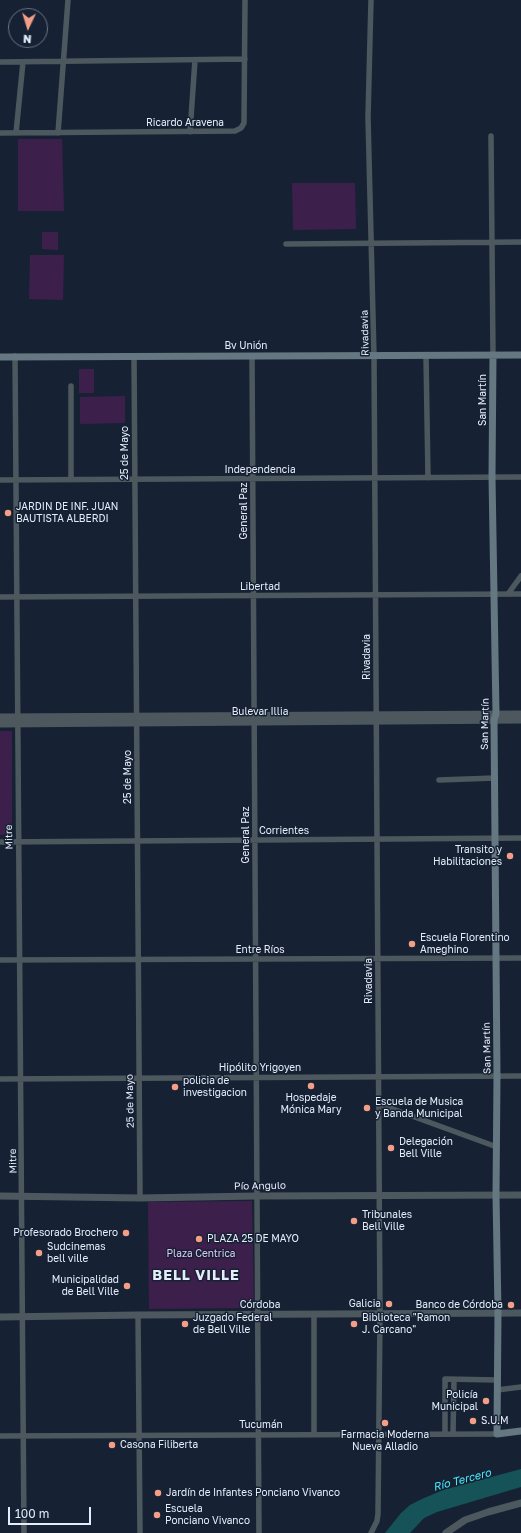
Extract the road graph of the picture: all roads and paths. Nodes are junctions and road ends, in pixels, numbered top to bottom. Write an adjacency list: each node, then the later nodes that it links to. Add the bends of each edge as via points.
1 (68, 0): 6 (street)
2 (246, 0): 4 (street, Ricardo Aravena)
3 (370, 0): 16 (street, Rivadavia, via 368,117)
4 (245, 59): 5 (street); 9 (street, Ricardo Aravena, via 244,123 241,128 235,131)
5 (195, 60): 6 (street); 9 (street)
6 (63, 61): 8 (street); 12 (street)
7 (0, 62): 8 (street)
8 (23, 62): 11 (street)
9 (190, 132): 12 (street, Ricardo Aravena)
10 (0, 133): 11 (street, Ricardo Aravena)
11 (16, 133): 12 (street, Ricardo Aravena)
12 (58, 133)
13 (491, 136): 14 (street, San Martín)
14 (491, 242): 15 (street); 16 (street); 18 (street, San Martín)
15 (521, 242)
16 (372, 243): 17 (street); 23 (street, Rivadavia)
17 (286, 244)
18 (493, 355): 19 (main road, Bv Unión); 24 (main road, Bv Unión); 27 (main road, San Martín)
19 (521, 355)
20 (15, 356): 21 (main road, Bv Unión); 25 (main road, Bv Unión); 34 (street, Mitre)
21 (134, 356): 22 (main road, Bv Unión); 35 (street, 25 de Mayo)
22 (252, 356): 23 (main road, Bv Unión); 32 (street, General Paz)
23 (374, 356): 24 (main road, Bv Unión); 29 (street, Rivadavia)
24 (426, 356): 30 (street)
25 (0, 357)
26 (71, 386): 31 (street)
27 (492, 477): 28 (street, Independencia); 30 (street, Independencia); 37 (main road, San Martín)
28 (521, 477)
29 (375, 478): 30 (street, Independencia); 32 (street, Independencia); 40 (street, Rivadavia)
30 (428, 478)
31 (71, 479): 34 (street, Independencia); 35 (street, Independencia)
32 (253, 479): 35 (street, Independencia); 42 (street, General Paz)
33 (0, 480): 34 (street, Independencia)
34 (17, 480): 44 (street, Mitre)
35 (135, 480): 41 (street, 25 de Mayo)
36 (521, 576): 38 (street)
37 (495, 594): 38 (street, Libertad); 40 (street, Libertad); 47 (main road, San Martín)
38 (508, 594): 39 (street, Libertad)
39 (521, 594)
40 (376, 595): 42 (street, Libertad); 48 (street, Rivadavia)
41 (135, 596): 42 (street, Libertad); 44 (street, Libertad); 51 (street, 25 de Mayo)
42 (254, 596): 49 (street, General Paz)
43 (0, 597): 44 (street, Libertad)
44 (16, 597): 50 (street, Mitre)
45 (521, 714): 47 (street, Bulevar Illia)
46 (0, 717): 50 (street, Bulevar Illia)
47 (495, 717): 48 (street, Bulevar Illia); 52 (street, Bulevar Illia); 54 (main road, San Martín)
48 (377, 718): 49 (street, Bulevar Illia); 59 (street, Rivadavia)
49 (254, 719): 51 (street, Bulevar Illia); 58 (street, General Paz)
50 (17, 720): 51 (street, Bulevar Illia); 53 (street, Bulevar Illia); 62 (street, Mitre)
51 (136, 720): 60 (street, 25 de Mayo)
52 (521, 720)
53 (0, 724)
54 (495, 778): 55 (street); 57 (main road, San Martín)
55 (439, 780)
56 (521, 838): 57 (street, Corrientes)
57 (496, 839): 59 (street, Corrientes); 64 (main road, San Martín)
58 (255, 840): 59 (street, Corrientes); 60 (street, Corrientes); 66 (street, General Paz)
59 (377, 840): 63 (street, Rivadavia)
60 (137, 841): 62 (street, Corrientes); 69 (street, 25 de Mayo)
61 (0, 842): 62 (street, Corrientes)
62 (18, 842): 68 (street, Mitre)
63 (378, 958): 64 (street, Entre Ríos); 66 (street, Entre Ríos); 73 (street, Rivadavia)
64 (495, 958): 65 (street, Entre Ríos); 70 (main road, San Martín)
65 (521, 958)
66 (256, 959): 69 (street, Entre Ríos); 72 (street, General Paz)
67 (0, 960): 68 (street, Entre Ríos)
68 (20, 960): 69 (street, Entre Ríos); 76 (street, Mitre)
69 (138, 960): 74 (street, 25 de Mayo)
70 (497, 1076): 71 (street, Hipólito Yrigoyen); 73 (street, Hipólito Yrigoyen); 78 (main road, San Martín)
71 (521, 1076)
72 (256, 1077): 73 (street, Hipólito Yrigoyen); 74 (street, Hipólito Yrigoyen); 84 (street, General Paz)
73 (379, 1077): 77 (street, Rivadavia)
74 (138, 1078): 76 (street, Hipólito Yrigoyen); 85 (street, 25 de Mayo)
75 (0, 1079): 76 (street, Hipólito Yrigoyen)
76 (21, 1079): 83 (street, Mitre)
77 (379, 1104): 78 (street); 79 (street, Rivadavia)
78 (497, 1147): 80 (main road, San Martín)
79 (380, 1195): 80 (street, Pío Angulo); 84 (street, Pío Angulo); 87 (street, Rivadavia)
80 (496, 1195): 81 (street, Pío Angulo); 86 (main road, San Martín)
81 (521, 1195)
82 (0, 1196): 83 (street, Pío Angulo)
83 (22, 1196): 85 (street, Pío Angulo); 93 (street, Mitre)
84 (257, 1196): 85 (street, Pío Angulo); 90 (street, General Paz)
85 (140, 1198)
86 (498, 1312): 87 (street, Córdoba); 91 (street, Córdoba); 95 (main road, San Martín)
87 (380, 1313): 88 (street, Córdoba); 100 (street, Rivadavia)
88 (314, 1314): 90 (street, Córdoba); 99 (street)
89 (138, 1315): 90 (street, Córdoba); 93 (street, Córdoba); 104 (street)
90 (257, 1315): 105 (street, General Paz)
91 (520, 1315)
92 (0, 1317): 93 (street, Córdoba)
93 (23, 1317): 107 (street, Mitre)
94 (454, 1380): 95 (street); 101 (street, via 446,1379); 102 (street)
95 (497, 1380): 97 (main road, San Martín)
96 (521, 1387): 97 (street)
97 (497, 1390): 103 (main road, San Martín)
98 (521, 1431): 103 (main road, Tucumán)
99 (314, 1434): 100 (street, Tucumán); 105 (street, Tucumán)
100 (380, 1434): 101 (street, Tucumán); 113 (street, Rivadavia, via 378,1514)
101 (445, 1434): 102 (street, Tucumán)
102 (453, 1434): 103 (street, Tucumán)
103 (497, 1434)
104 (139, 1435): 105 (street, Tucumán); 107 (street, Tucumán); 111 (street)
105 (259, 1435): 112 (street, General Paz)
106 (0, 1436): 107 (street, Tucumán)
107 (24, 1436): 110 (street, Mitre)
108 (521, 1502): 109 (street, via 465,1520)
109 (449, 1532)
110 (24, 1533)
111 (140, 1533)
112 (259, 1533)
113 (371, 1533)

